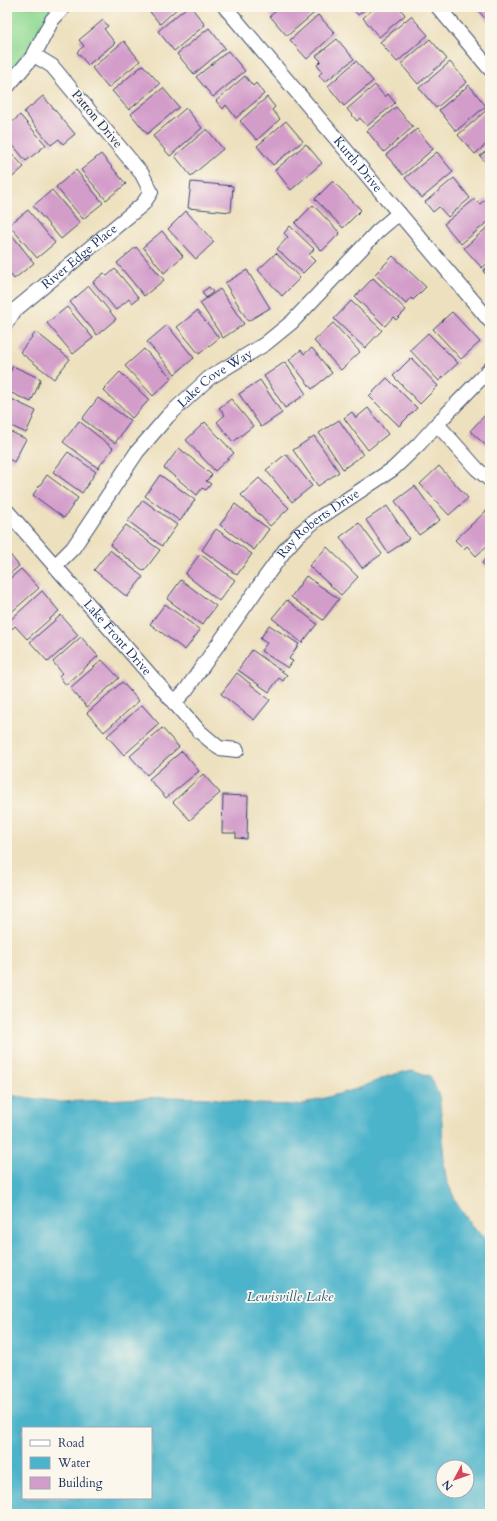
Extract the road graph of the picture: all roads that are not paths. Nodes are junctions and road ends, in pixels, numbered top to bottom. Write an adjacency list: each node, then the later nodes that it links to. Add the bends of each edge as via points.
1 (64, 7): 4 (street, via 52,20)
2 (226, 7): 8 (street, Kurth Drive)
3 (438, 7): 5 (street)
4 (34, 54): 6 (street); 7 (street, Patton Drive, via 52,66 142,174)
5 (490, 69)
6 (7, 87)
7 (151, 192): 10 (street, River Edge Place, via 142,204 15,310)
8 (399, 213): 9 (street, Kurth Drive); 15 (street, Lake Cove Way, via 378,231 292,322 265,344 209,378 168,416 137,452 73,548)
9 (490, 321)
10 (7, 322)
11 (490, 369): 12 (street, Ray Roberts Drive)
12 (437, 424): 13 (street); 16 (street, Ray Roberts Drive, via 393,469 316,520 298,535 272,567 186,690)
13 (490, 480)
14 (7, 511): 15 (street, Lake Front Drive)
15 (55, 566): 16 (street, Lake Front Drive)
16 (174, 702): 17 (street, Lake Front Drive, via 199,731 219,748)
17 (237, 750)

